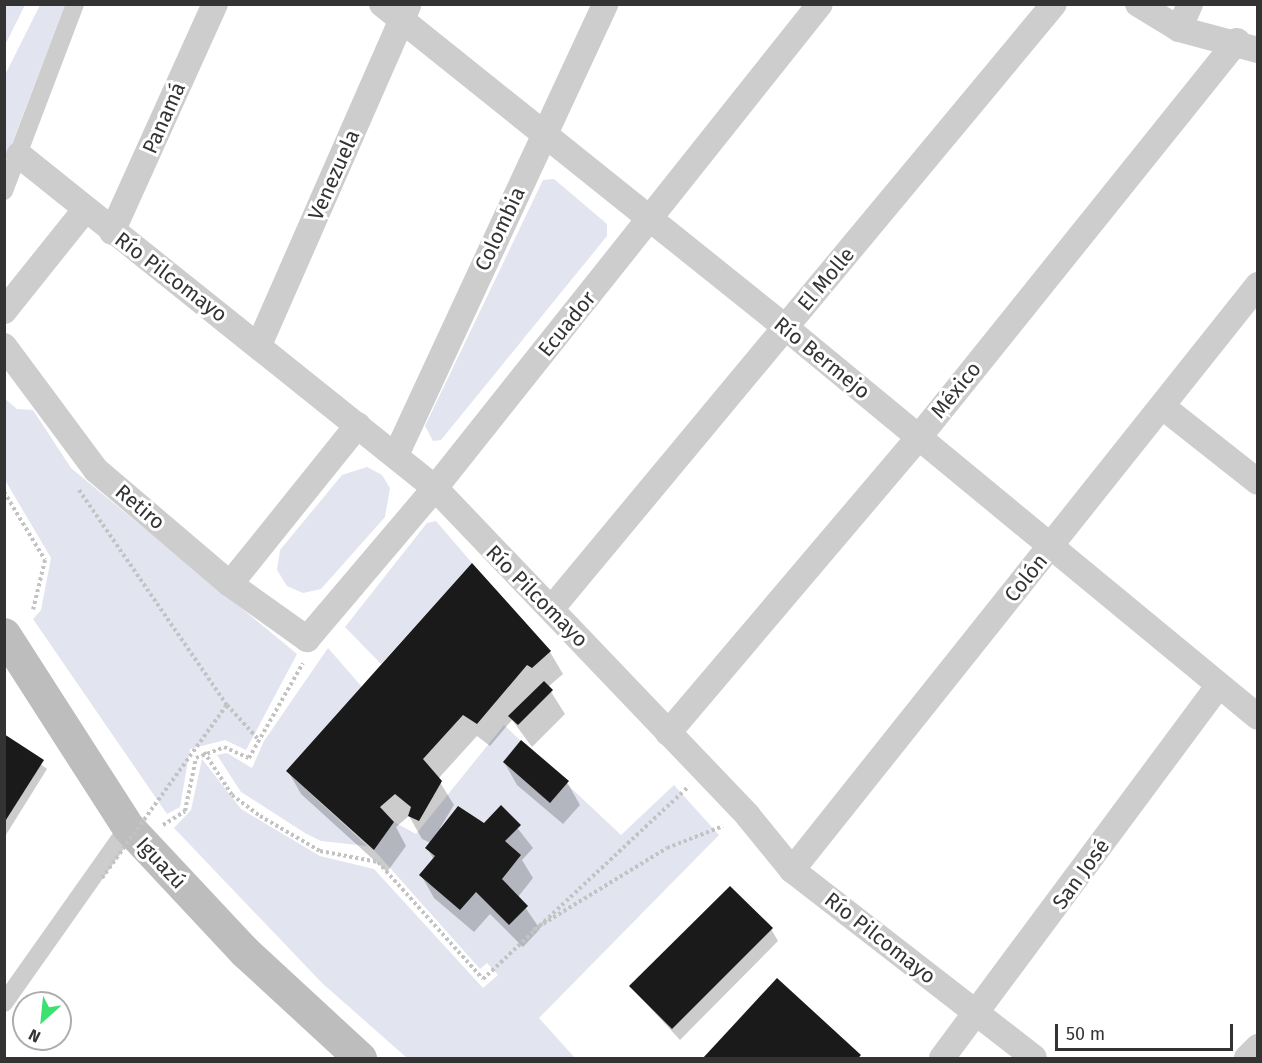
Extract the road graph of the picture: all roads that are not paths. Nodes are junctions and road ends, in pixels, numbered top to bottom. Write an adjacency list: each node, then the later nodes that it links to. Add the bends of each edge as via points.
1 (75, 4): 12 (street)
2 (215, 4): 16 (street, Panamá)
3 (605, 4): 11 (street, Colombia)
4 (820, 4): 15 (street, Ecuador)
5 (1054, 4): 19 (street, El Molle)
6 (1138, 4): 9 (street)
7 (1190, 4): 9 (street)
8 (397, 10): 11 (street, Río Bermejo); 20 (street, Venezuela)
9 (1179, 29): 10 (street)
10 (1247, 46): 24 (street, México)
11 (543, 136): 15 (street, Río Bermejo); 25 (street, Colombia)
12 (19, 154): 13 (street); 14 (street, Río Pilcomayo)
13 (4, 191)
14 (84, 211): 16 (street, Río Pilcomayo); 18 (street)
15 (650, 221): 19 (street, Río Bermejo); 27 (street, Ecuador)
16 (112, 232): 20 (street, Río Pilcomayo)
17 (1257, 285): 22 (street, Colón)
18 (4, 311)
19 (785, 327): 24 (street, Río Bermejo); 30 (street, El Molle)
20 (259, 345): 23 (street, Río Pilcomayo)
21 (4, 346): 29 (street, Retiro, via 96,470)
22 (1163, 407): 26 (street); 28 (street, Colón)
23 (358, 425): 25 (street, Río Pilcomayo); 29 (street)
24 (919, 437): 28 (street, Río Bermejo); 35 (street, México)
25 (396, 455): 27 (street, Río Pilcomayo)
26 (1257, 482)
27 (435, 488): 30 (street, Río Pilcomayo); 32 (street, Ecuador)
28 (1053, 545): 33 (street, Río Bermejo); 37 (street, Colón)
29 (230, 584): 32 (street, Retiro)
30 (552, 608): 35 (street, Río Pilcomayo)
31 (4, 634): 36 (main road, Iguazú)
32 (307, 639)
33 (1218, 687): 34 (street, Río Bermejo); 39 (street, San José)
34 (1257, 717)
35 (668, 733): 37 (street, Río Pilcomayo, via 748,816)
36 (128, 827): 38 (street); 41 (main road, Iguazú, via 244,951)
37 (792, 870): 39 (street, Río Pilcomayo)
38 (4, 1003)
39 (978, 1015): 42 (street, San José); 43 (street, Río Pilcomayo)
40 (1257, 1047): 44 (street)
41 (360, 1059)
42 (942, 1059)
43 (1034, 1059)
44 (1247, 1059)

